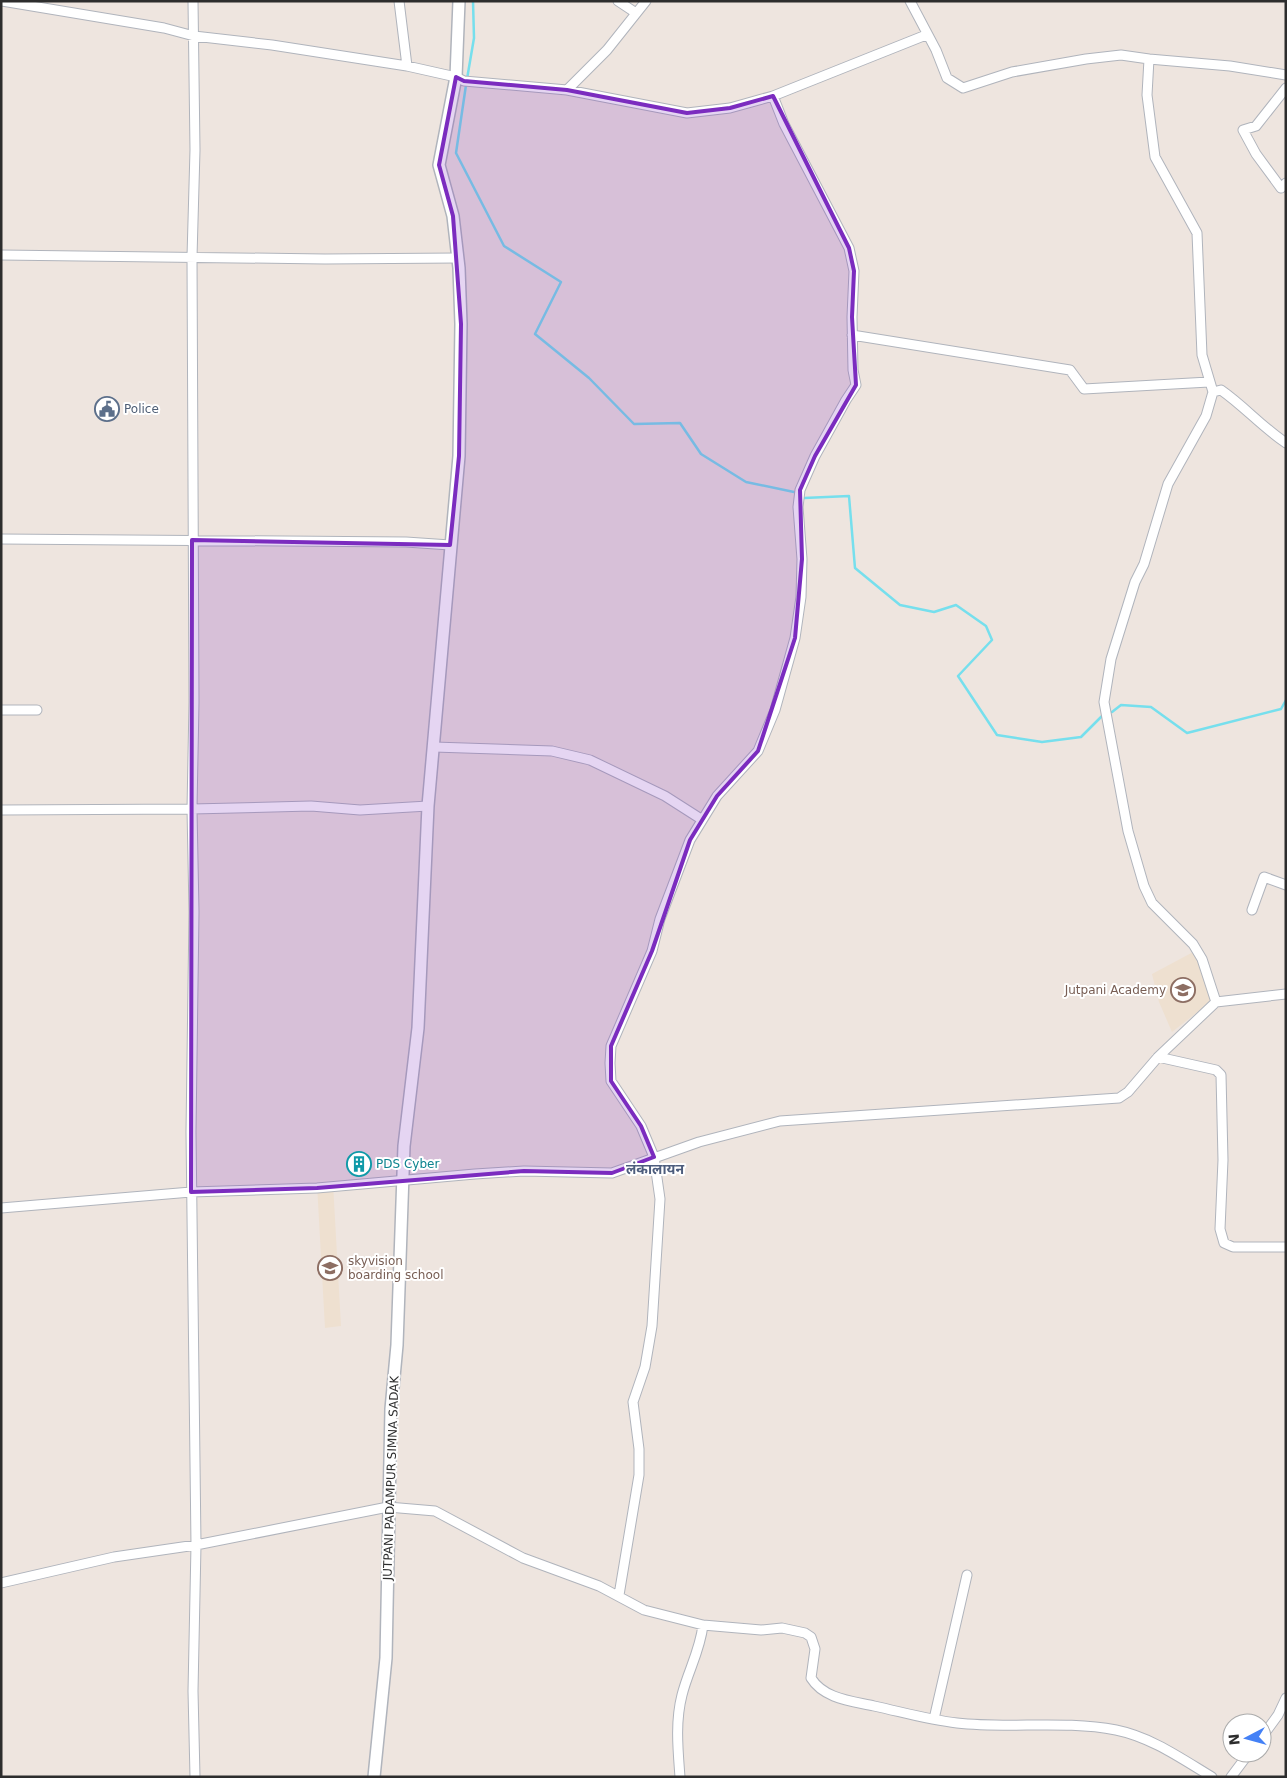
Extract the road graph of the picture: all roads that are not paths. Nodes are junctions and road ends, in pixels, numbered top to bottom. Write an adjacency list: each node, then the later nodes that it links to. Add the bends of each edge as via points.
1 (2, 1): 10 (street)
2 (193, 1): 10 (street)
3 (399, 1): 12 (street)
4 (459, 1): 14 (street)
5 (618, 1): 8 (street)
6 (646, 1): 8 (street)
7 (910, 1): 9 (street)
8 (636, 13): 16 (street, via 607,50)
9 (926, 35): 11 (street, via 947,78 963,88 1012,72 1086,59 1121,55); 17 (street)
10 (194, 36): 12 (street); 20 (street)
11 (1149, 59): 13 (street); 23 (street, via 1148,95 1155,158 1197,233 1202,355)
12 (407, 66): 14 (street)
13 (1286, 75)
14 (456, 77): 16 (street, via 470,82); 21 (street, via 439,165 453,216)
15 (1286, 88): 18 (street, via 1256,126 1243,130 1280,188)
16 (567, 90): 17 (street, via 687,113 730,108)
17 (773, 96): 22 (street, via 784,124 849,248 854,271)
18 (1286, 183)
19 (1, 256): 20 (street)
20 (192, 256): 21 (street); 27 (street)
21 (457, 258): 28 (street, via 461,324 459,456)
22 (852, 335): 23 (street, via 1070,370 1084,390); 35 (street, via 856,385 815,456 800,490 800,597 795,638 775,710 758,751 717,796)
23 (1209, 382): 24 (street)
24 (1213, 392): 25 (street, via 1221,390 1243,405 1268,431); 39 (street, via 1206,416 1168,484 1111,659 1104,702 1128,831 1144,886 1152,902 1193,944 1202,959)
25 (1286, 443)
26 (1, 538): 27 (street)
27 (192, 540): 28 (street); 33 (street)
28 (450, 544): 31 (street, JUTPANI PADAMPUR SIMNA SADAK)
29 (1, 710): 30 (street)
30 (37, 710)
31 (434, 747): 32 (street, JUTPANI PADAMPUR SIMNA SADAK); 35 (street, via 571,754 665,796)
32 (428, 806): 33 (street, via 360,810 311,806); 42 (street, JUTPANI PADAMPUR SIMNA SADAK, via 418,1028)
33 (192, 809): 34 (street); 43 (street)
34 (1, 810)
35 (701, 819): 41 (street, via 660,919 652,951 611,1046 611,1081 641,1126)
36 (1286, 886): 37 (street, via 1264,877)
37 (1252, 910)
38 (1286, 994): 39 (street)
39 (1216, 1002): 40 (street)
40 (1158, 1057): 41 (street, via 1119,1098 780,1121); 45 (street, via 1216,1070 1221,1075 1223,1160 1220,1229 1224,1243 1248,1248)
41 (654, 1157): 42 (street, via 612,1173 524,1171); 50 (street, via 660,1199 652,1326 633,1402 639,1475)
42 (403, 1180): 43 (street, via 317,1188); 46 (street, JUTPANI PADAMPUR SIMNA SADAK)
43 (191, 1192): 44 (street); 47 (street)
44 (1, 1208)
45 (1286, 1247)
46 (388, 1507): 47 (street); 50 (street, via 435,1511 523,1558); 57 (street, JUTPANI PADAMPUR SIMNA SADAK, via 386,1658)
47 (196, 1545): 49 (street, via 114,1557); 56 (street, via 192,1691)
48 (967, 1575): 53 (street)
49 (1, 1583)
50 (619, 1595): 51 (street, via 644,1610)
51 (704, 1625): 53 (street, via 761,1630 782,1628 805,1633 811,1637 815,1649 811,1678 817,1689 837,1697); 58 (street, via 699,1651 679,1710)
52 (1286, 1698): 54 (street)
53 (934, 1720): 59 (street, via 1116,1730 1176,1754)
54 (1272, 1724)
55 (1242, 1763): 60 (street)
56 (195, 1777)
57 (374, 1777)
58 (680, 1777)
59 (1212, 1777)
60 (1231, 1777)

